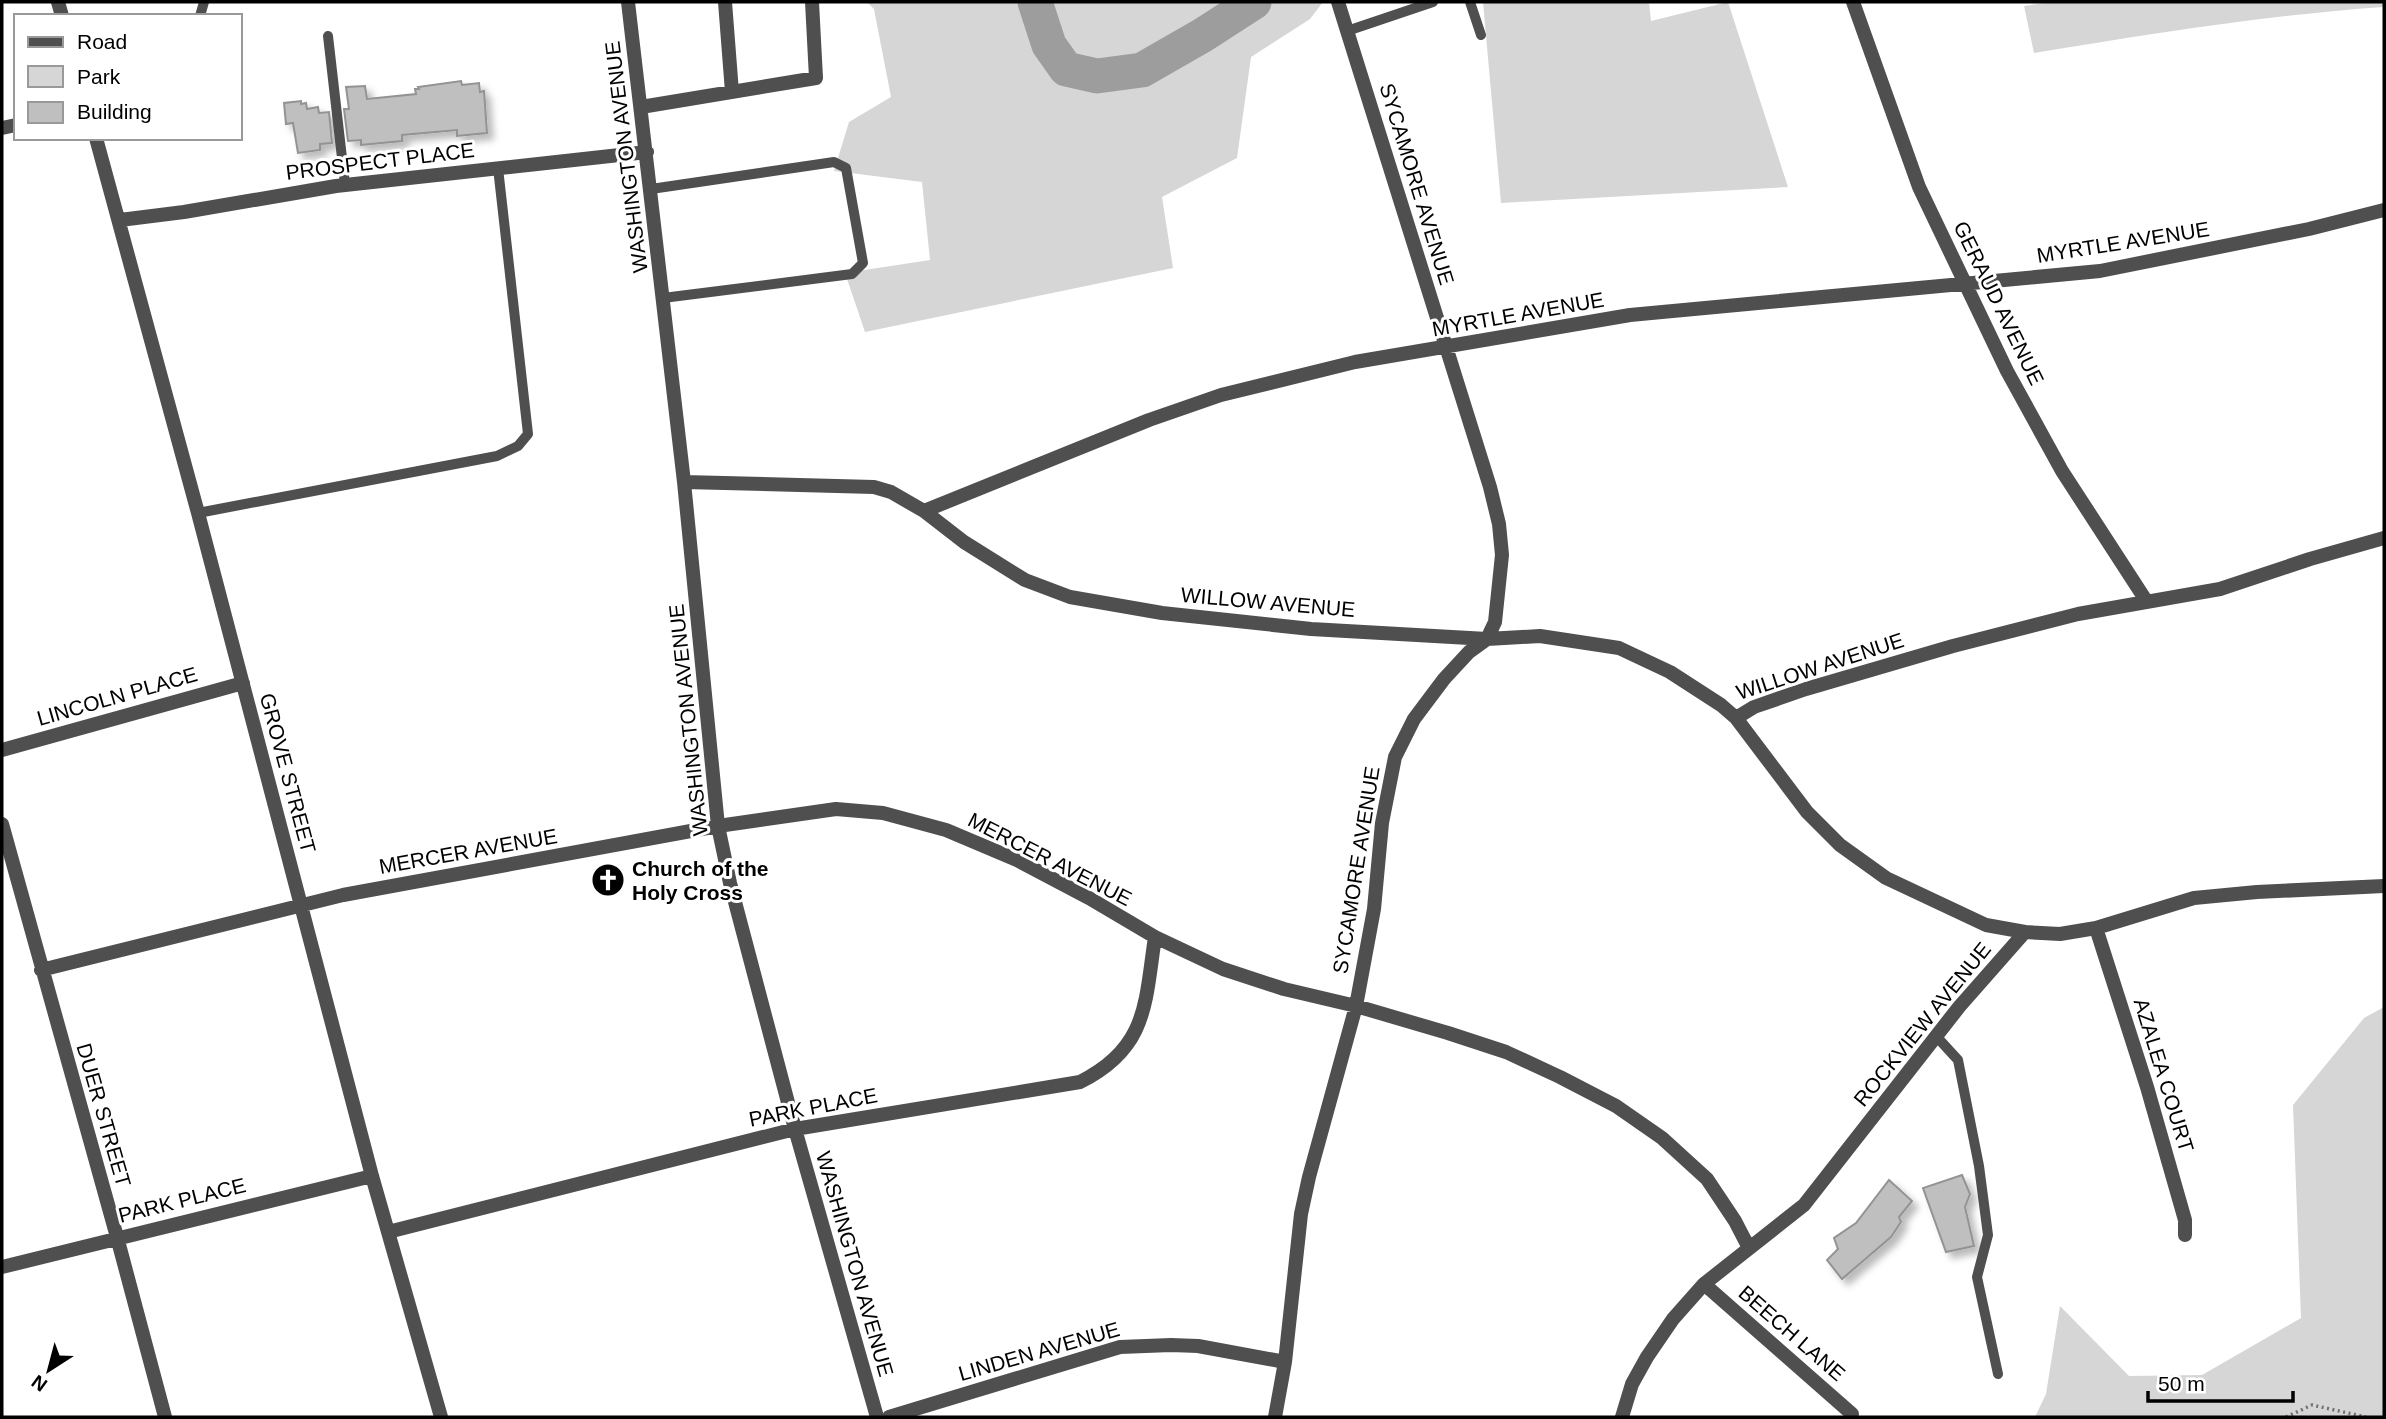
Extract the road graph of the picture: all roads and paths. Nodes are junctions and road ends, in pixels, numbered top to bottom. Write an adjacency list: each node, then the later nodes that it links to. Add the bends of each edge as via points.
1 (628, 2): 12 (street, WASHINGTON AVENUE)
2 (725, 2): 11 (street)
3 (812, 2): 11 (street, via 816,78)
4 (1338, 2): 8 (street, SYCAMORE AVENUE)
5 (1433, 2): 8 (lane)
6 (1470, 2): 9 (lane)
7 (1853, 2): 20 (street, GERAUD AVENUE, via 1919,187)
8 (1347, 31): 22 (street, SYCAMORE AVENUE)
9 (1481, 35)
10 (328, 36): 16 (lane)
11 (732, 92): 12 (street)
12 (641, 107): 14 (street, WASHINGTON AVENUE)
13 (97, 140): 19 (street, GROVE STREET)
14 (647, 152): 15 (street, PROSPECT PLACE); 17 (street, WASHINGTON AVENUE)
15 (498, 168): 16 (street, PROSPECT PLACE); 25 (lane, via 528,434 518,446 497,456)
16 (345, 184): 19 (street, PROSPECT PLACE)
17 (651, 188): 21 (street, WASHINGTON AVENUE); 21 (lane, via 834,162 846,168 863,263 852,274)
18 (2384, 210): 20 (street, MYRTLE AVENUE, via 2101,271)
19 (120, 220): 25 (street, GROVE STREET)
20 (1965, 285): 22 (street, MYRTLE AVENUE, via 1630,316); 27 (street, GERAUD AVENUE, via 2062,471)
21 (663, 298): 23 (street, WASHINGTON AVENUE)
22 (1446, 348): 24 (street, MYRTLE AVENUE, via 1355,362 1221,395); 28 (street, SYCAMORE AVENUE, via 1499,524 1502,555 1495,621)
23 (684, 482): 24 (street, via 874,487); 33 (street, WASHINGTON AVENUE)
24 (924, 511): 28 (street, WILLOW AVENUE, via 1024,580 1070,597 1161,613 1311,629)
25 (198, 513): 29 (street, GROVE STREET)
26 (2384, 538): 27 (street, WILLOW AVENUE, via 2220,589)
27 (2147, 602): 30 (street, WILLOW AVENUE, via 2078,614 1953,646 1806,689)
28 (1487, 639): 30 (street, WILLOW AVENUE, via 1541,636 1619,648 1670,672); 40 (street, SYCAMORE AVENUE, via 1444,679 1414,719 1395,757)
29 (243, 683): 31 (street, LINCOLN PLACE); 35 (street, GROVE STREET)
30 (1736, 718): 37 (street, via 1807,812 1840,845 1886,878 1986,925)
31 (2, 750)
32 (2, 824): 39 (street, DUER STREET)
33 (718, 826): 35 (street, MERCER AVENUE); 38 (street, MERCER AVENUE, via 836,809 883,813 946,830 1017,860); 42 (street, WASHINGTON AVENUE)
34 (2384, 887): 36 (street, via 2194,898)
35 (302, 906): 39 (street, MERCER AVENUE); 43 (street, GROVE STREET)
36 (2096, 928): 37 (street); 45 (street, AZALEA COURT, via 2147,1087 2185,1220)
37 (2025, 933): 41 (street, ROCKVIEW AVENUE)
38 (1155, 937): 40 (street, MERCER AVENUE, via 1223,969); 42 (street, PARK PLACE, via 1143,1016 1129,1044 1096,1074 1080,1082)
39 (41, 970): 46 (street, DUER STREET)
40 (1356, 1006): 47 (street, MERCER AVENUE, via 1506,1052 1616,1106 1662,1138 1707,1179); 50 (street, SYCAMORE AVENUE, via 1308,1177)
41 (1936, 1036): 47 (street, ROCKVIEW AVENUE, via 1804,1205); 51 (lane, via 1958,1060 1979,1166 1988,1235 1977,1278)
42 (794, 1129): 44 (street, PARK PLACE); 55 (street, WASHINGTON AVENUE)
43 (372, 1176): 44 (street, GROVE STREET); 46 (street, PARK PLACE)
44 (388, 1232): 54 (street, GROVE STREET)
45 (2185, 1235)
46 (117, 1237): 48 (street, PARK PLACE); 53 (street, DUER STREET)
47 (1749, 1248): 49 (street, ROCKVIEW AVENUE)
48 (2, 1267)
49 (1704, 1284): 52 (street, BEECH LANE); 58 (street, ROCKVIEW AVENUE, via 1647,1357)
50 (1285, 1362): 56 (street, LINDEN AVENUE, via 1198,1346 1121,1347); 57 (street, SYCAMORE AVENUE)
51 (1998, 1374)
52 (1852, 1414)
53 (165, 1417)
54 (441, 1417)
55 (877, 1417)
56 (889, 1417)
57 (1276, 1417)
58 (1622, 1417)
59 (2286, 1417): 60 (path, via 2312,1405)
60 (2366, 1417)

